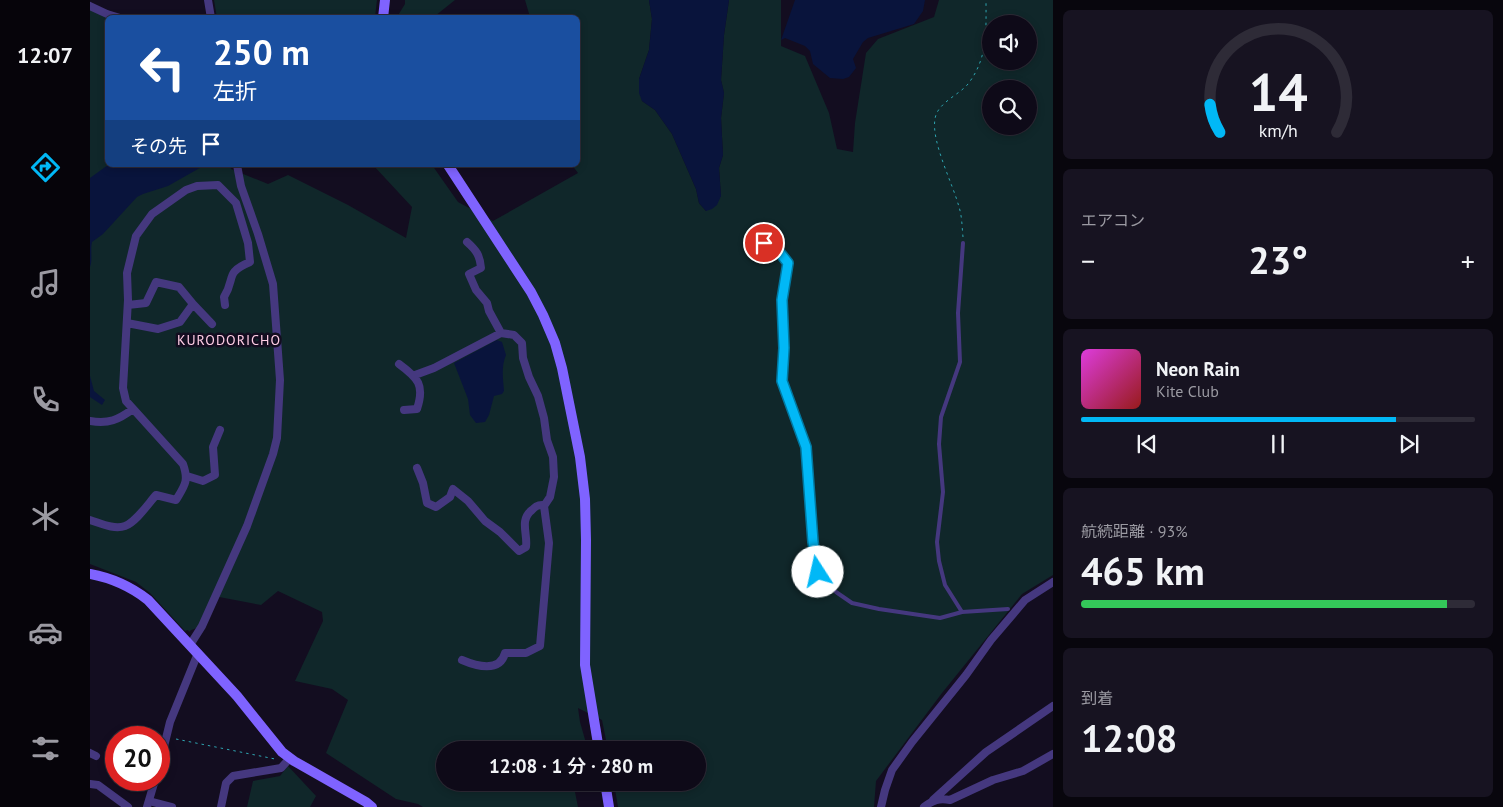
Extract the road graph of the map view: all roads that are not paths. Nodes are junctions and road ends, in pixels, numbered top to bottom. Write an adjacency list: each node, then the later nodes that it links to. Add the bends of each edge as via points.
1 (208, 0): 5 (street)
2 (385, 0): 6 (street)
3 (90, 6): 4 (street)
4 (110, 15)
5 (210, 15)
6 (383, 15)
7 (237, 167): 32 (street, via 273,284 280,380 277,438 247,526 202,626)
8 (449, 167): 37 (street, via 531,292 549,329 562,368 585,500 585,665)
9 (466, 242): 17 (street, via 476,250 481,268 469,274)
10 (764, 243): 31 (lane, via 777,249 788,263 782,300 782,381 806,447 818,572 836,592 852,603 940,618)
11 (963, 243): 31 (lane, via 958,312 960,362 941,417 939,444 943,492 937,542 945,585)
12 (193, 304): 14 (street, via 179,287 156,282 146,303); 15 (street, via 180,322 158,329); 16 (street)
13 (225, 305): 14 (street, via 230,279 237,268 250,262 236,203 218,185 186,190 152,214 140,229 126,273)
14 (128, 306): 15 (street)
15 (126, 323): 20 (street, via 123,388 126,401)
16 (212, 324)
17 (502, 333): 19 (street); 34 (street, via 514,336 522,343 553,457 554,477 550,497 544,506 549,542 540,646 526,653 506,653 504,659 494,666 477,666)
18 (399, 364): 19 (street)
19 (415, 375): 21 (street, via 422,395 417,409)
20 (133, 409): 22 (street, via 118,419); 25 (street, via 183,464)
21 (404, 410)
22 (90, 421)
23 (220, 430): 25 (street, via 213,447 216,475 203,481)
24 (417, 468): 26 (street, via 427,502 436,507 450,497 454,489 519,551 526,547 528,537 524,522 527,514)
25 (187, 476): 27 (street, via 176,500 156,495 139,516 125,526 110,526)
26 (542, 505)
27 (90, 520)
28 (90, 574): 32 (street, via 107,577 137,591)
29 (1053, 582): 52 (street, via 1025,600 912,742 892,770)
30 (1008, 609): 31 (lane)
31 (962, 612)
32 (190, 645): 33 (street)
33 (198, 653): 36 (street); 39 (street)
34 (462, 660)
35 (1053, 706): 45 (street, via 986,752)
36 (169, 726)
37 (598, 741)
38 (1053, 754): 45 (street, via 1023,771 993,780 950,800)
39 (290, 758): 41 (street, via 281,768); 50 (street)
40 (238, 766): 41 (street)
41 (239, 775): 49 (street, via 226,783)
42 (90, 784): 47 (street, via 98,785)
43 (152, 791): 46 (street)
44 (606, 791): 51 (street)
45 (933, 800): 53 (street)
46 (148, 804): 48 (street)
47 (128, 807)
48 (172, 807)
49 (220, 807)
50 (372, 807)
51 (609, 807)
52 (881, 807)
53 (924, 807)

